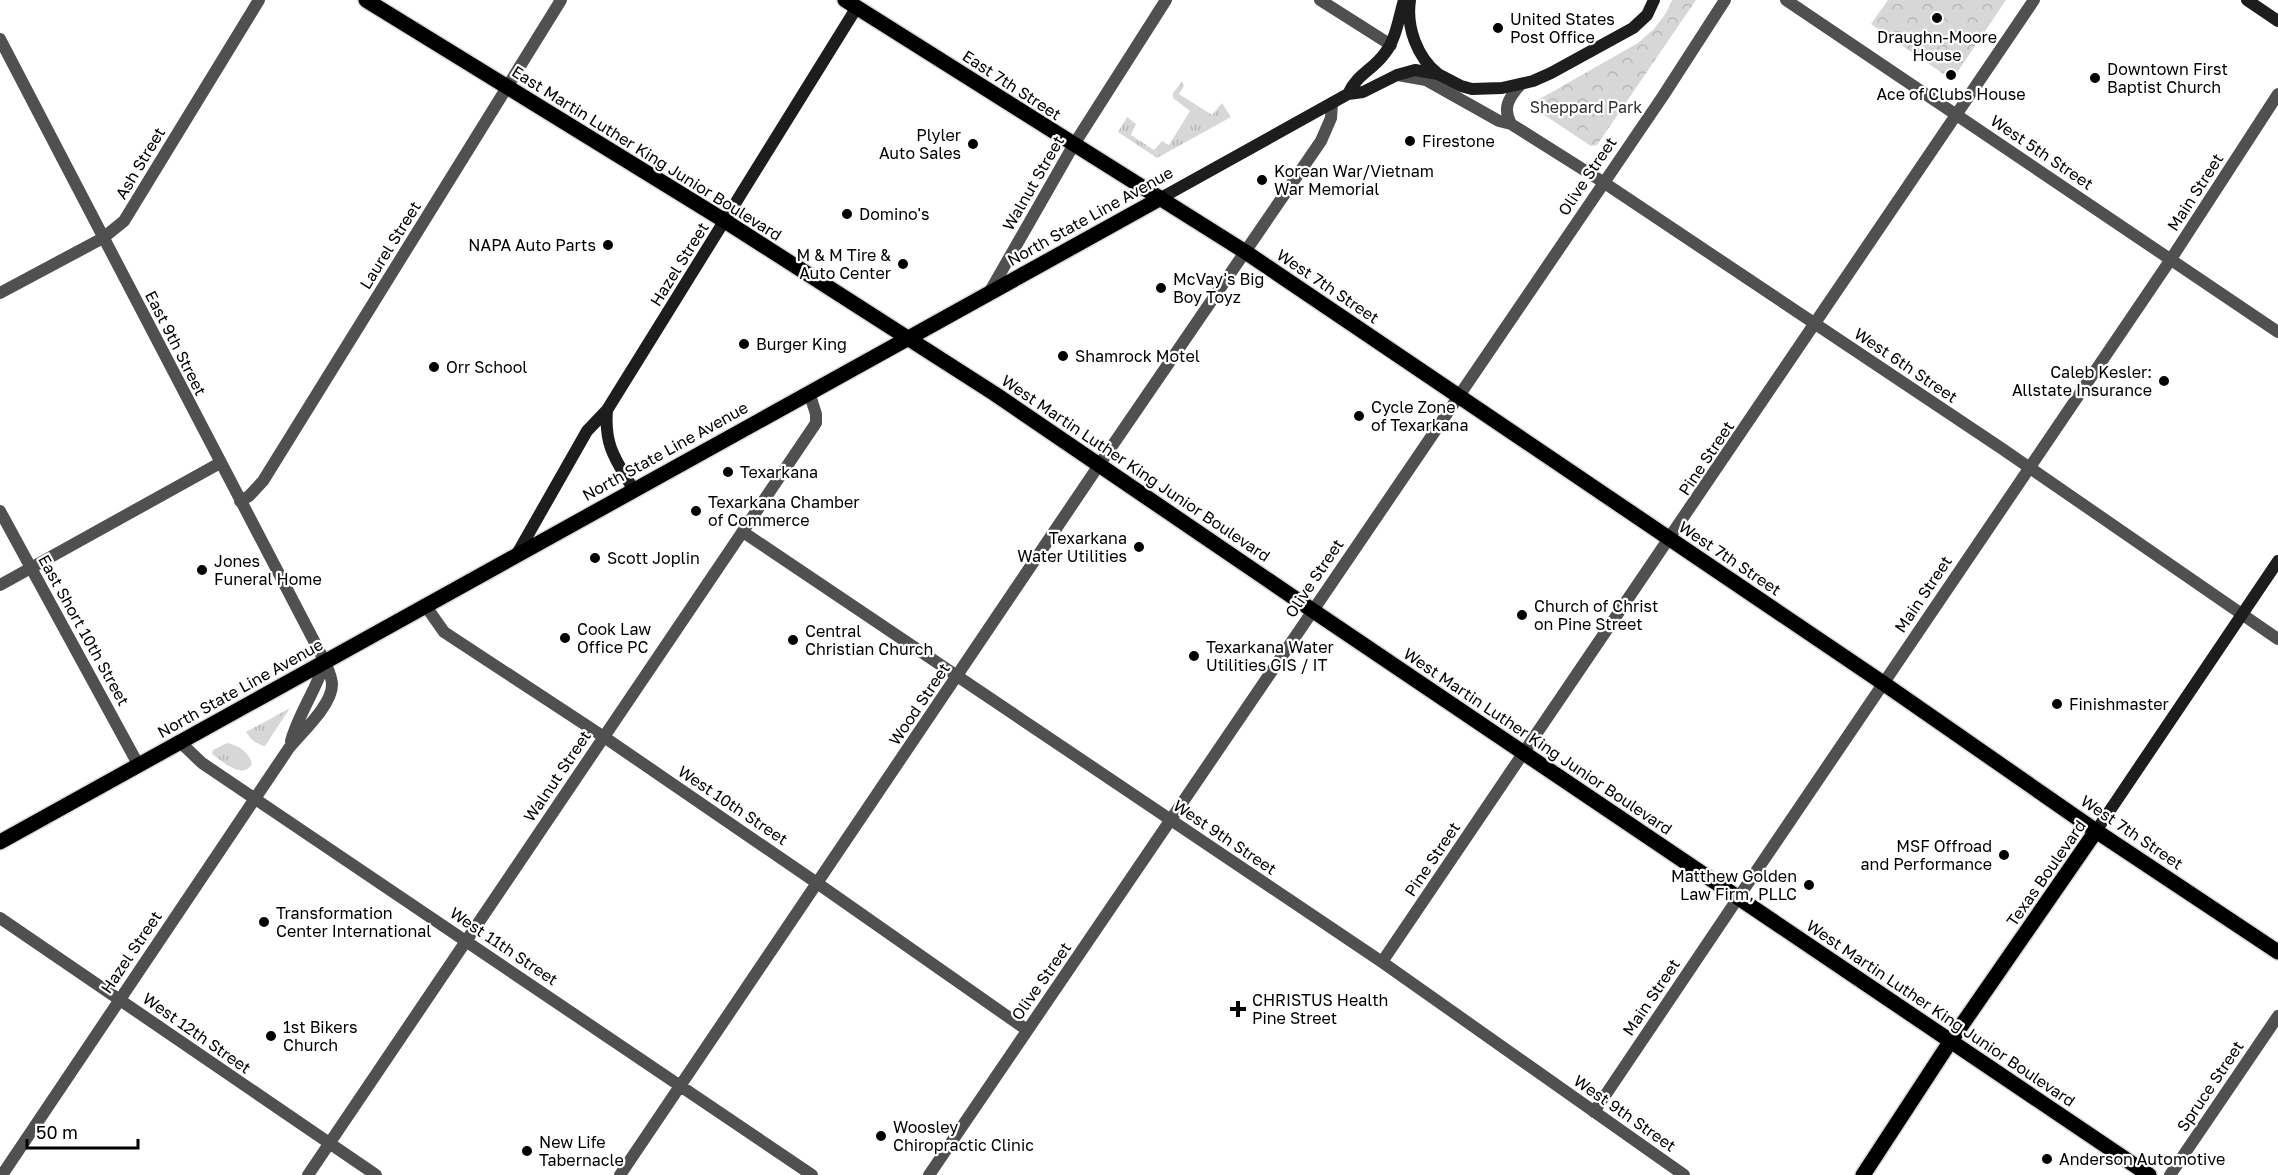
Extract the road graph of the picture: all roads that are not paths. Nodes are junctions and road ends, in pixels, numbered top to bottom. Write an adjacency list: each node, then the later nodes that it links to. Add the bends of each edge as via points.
1 (259, 0): 30 (street, Ash Street, via 128,215)
2 (366, 0): 20 (main road, East Martin Luther King Junior Boulevard)
3 (561, 0): 20 (street, Laurel Street)
4 (1166, 0): 26 (street, Walnut Street)
5 (1320, 0): 15 (street)
6 (1404, 0): 15 (main road, North State Line Avenue)
7 (1410, 0): 17 (main road, via 1413,38 1426,62)
8 (1654, 0): 19 (main road, North State Line Avenue, via 1647,15 1633,28 1551,73)
9 (1725, 0): 27 (street, Olive Street)
10 (1786, 0): 24 (street, West 5th Street)
11 (2034, 0): 24 (street, Pine Street)
12 (2247, 0): 14 (main road)
13 (854, 2): 26 (main road, East 7th Street); 29 (main road, Hazel Street)
14 (2278, 21)
15 (1391, 45): 21 (main road, North State Line Avenue, via 1381,59 1359,76)
16 (1, 46): 30 (street, East 9th Street)
17 (1438, 74): 18 (main road, North State Line Avenue, via 1415,70); 19 (main road, North State Line Avenue, via 1472,89)
18 (1397, 75): 21 (main road, North State Line Avenue, via 1364,92); 25 (street, West 6th Street, via 1426,80 1498,121)
19 (1521, 84): 25 (street, via 1507,105)
20 (507, 88): 29 (main road, East Martin Luther King Junior Boulevard); 45 (street, Laurel Street, via 263,481)
21 (1348, 94): 23 (main road, North State Line Avenue)
22 (2278, 94): 32 (street, Main Street)
23 (1332, 103): 28 (main road, North State Line Avenue); 31 (street, Wood Street, via 1331,118 1321,141)
24 (1958, 114): 32 (street, West 5th Street); 35 (street, Pine Street)
25 (1511, 124): 27 (street, West 6th Street)
26 (1074, 146): 28 (main road, East 7th Street); 34 (street, Walnut Street)
27 (1603, 182): 35 (street, West 6th Street); 39 (street, Olive Street)
28 (1161, 198): 31 (main road, West 7th Street); 34 (main road, North State Line Avenue)
29 (725, 221): 37 (main road, East Martin Luther King Junior Boulevard); 40 (main road, Hazel Street)
30 (103, 238): 33 (street, Ash Street); 41 (street, East 9th Street)
31 (1244, 251): 39 (main road, West 7th Street); 42 (street, Wood Street)
32 (2171, 259): 36 (street, West 5th Street); 43 (street, Main Street)
33 (0, 293)
34 (989, 293): 37 (main road, North State Line Avenue)
35 (1816, 324): 43 (street, West 6th Street); 48 (street, Pine Street)
36 (2278, 332)
37 (907, 338): 38 (main road, North State Line Avenue); 42 (main road, West Martin Luther King Junior Boulevard)
38 (809, 392): 44 (main road, North State Line Avenue); 47 (street, Walnut Street, via 816,423)
39 (1458, 396): 48 (main road, West 7th Street); 54 (street, Olive Street)
40 (607, 410): 44 (main road, via 608,443); 49 (main road, Hazel Street, via 587,431)
41 (220, 463): 45 (street, East 9th Street); 51 (street)
42 (1099, 465): 54 (main road, West Martin Luther King Junior Boulevard); 58 (street, Wood Street)
43 (2028, 467): 55 (street, West 6th Street); 59 (street, Main Street)
44 (633, 489): 49 (main road, North State Line Avenue)
45 (240, 501): 57 (street, East 9th Street)
46 (0, 511): 51 (street, East Short 10th Street)
47 (743, 532): 58 (street, West 9th Street); 60 (street, Walnut Street)
48 (1670, 540): 59 (main road, West 7th Street); 62 (street, Pine Street)
49 (517, 554): 53 (main road, North State Line Avenue)
50 (2278, 561): 55 (main road, Texas Boulevard)
51 (31, 567): 52 (street); 63 (street, East Short 10th Street)
52 (0, 585)
53 (425, 605): 57 (main road, North State Line Avenue); 60 (street, West 10th Street, via 444,632)
54 (1312, 610): 62 (main road, West Martin Luther King Junior Boulevard); 65 (street, Olive Street)
55 (2242, 615): 56 (street, West 6th Street); 66 (main road, Texas Boulevard)
56 (2278, 639)
57 (325, 662): 61 (main road, North State Line Avenue); 64 (street, Hazel Street, via 332,678 325,704)
58 (958, 675): 65 (street, West 9th Street); 68 (street, Wood Street)
59 (1883, 683): 66 (main road, West 7th Street); 69 (street, Main Street)
60 (604, 737): 68 (street, West 10th Street); 71 (street, Walnut Street)
61 (179, 741): 63 (main road, North State Line Avenue); 64 (street, West 11th Street, via 198,760)
62 (1524, 752): 69 (main road, West Martin Luther King Junior Boulevard); 73 (street, Pine Street)
63 (138, 764): 67 (main road, North State Line Avenue)
64 (256, 798): 71 (street, West 11th Street); 74 (street, Hazel Street)
65 (1171, 820): 73 (street, West 9th Street); 76 (street, Olive Street)
66 (2096, 831): 72 (main road, West 7th Street); 77 (main road, Texas Boulevard)
67 (0, 842)
68 (817, 883): 76 (street, West 10th Street); 78 (street, Wood Street)
69 (1738, 898): 77 (main road, West Martin Luther King Junior Boulevard); 79 (street, Main Street)
70 (0, 918): 74 (street, West 12th Street)
71 (465, 940): 78 (street, West 11th Street); 80 (street, Walnut Street)
72 (2278, 952)
73 (1382, 962): 79 (street, West 9th Street)
74 (119, 999): 80 (street, West 12th Street); 81 (street, Hazel Street)
75 (2278, 1016): 90 (street, Spruce Street)
76 (1027, 1030): 86 (street, Olive Street)
77 (1950, 1042): 88 (main road, Texas Boulevard); 89 (main road, West Martin Luther King Junior Boulevard)
78 (682, 1086): 84 (street, Wood Street); 85 (street, West 11th Street)
79 (1594, 1112): 87 (street, West 9th Street)
80 (329, 1144): 82 (street, Walnut Street); 83 (street, West 12th Street)
81 (2, 1175)
82 (308, 1175)
83 (376, 1175)
84 (620, 1175)
85 (812, 1175)
86 (929, 1175)
87 (1684, 1175)
88 (1863, 1175)
89 (2149, 1175)
90 (2170, 1175)

